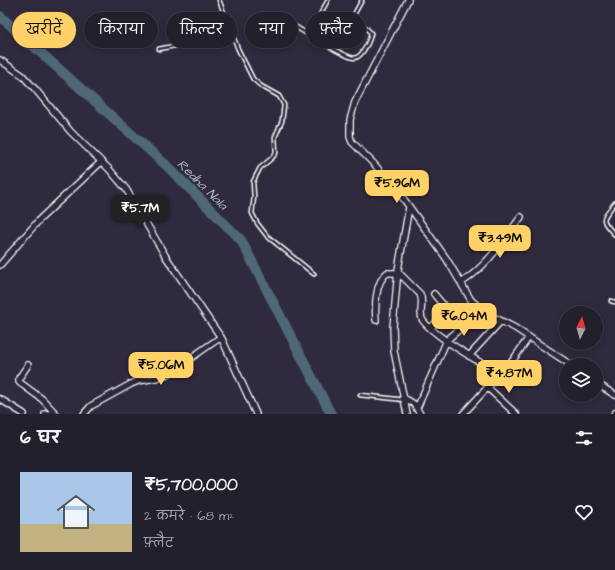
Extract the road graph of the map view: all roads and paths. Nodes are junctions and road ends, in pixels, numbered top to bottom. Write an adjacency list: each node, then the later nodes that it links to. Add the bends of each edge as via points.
1 (219, 0): 5 (lane)
2 (328, 0): 6 (lane)
3 (362, 0): 7 (lane)
4 (408, 0): 18 (street, via 355,102 349,131 352,142 374,164)
5 (224, 12)
6 (321, 12)
7 (355, 12)
8 (366, 28): 9 (lane, via 370,33)
9 (366, 42)
10 (237, 47): 23 (lane, via 253,79 279,96 284,105 282,122 275,137 276,152 260,168 253,182 252,213 267,236)
11 (166, 48): 13 (lane)
12 (364, 48): 14 (lane, via 356,58)
13 (159, 49)
14 (335, 49)
15 (0, 60): 16 (street, via 22,75 36,89 71,132)
16 (101, 162): 21 (street, via 40,219); 30 (street, via 126,189 166,257)
17 (615, 203): 20 (lane, via 604,222)
18 (409, 207): 22 (street); 24 (street)
19 (521, 216): 24 (street, via 492,256 478,271)
20 (615, 235)
21 (0, 265)
22 (398, 272): 26 (street, via 387,273 382,278 376,297); 29 (street, via 420,294 422,318); 42 (street, via 393,339)
23 (314, 274)
24 (461, 283): 28 (street, via 476,305)
25 (434, 294): 29 (street, via 447,308 448,313)
26 (376, 320)
27 (469, 321): 32 (street)
28 (501, 321): 31 (street); 33 (street)
29 (430, 328): 32 (street)
30 (221, 337): 48 (street, via 168,374 138,380 91,406); 49 (street)
31 (529, 337): 34 (street); 36 (street)
32 (447, 340): 33 (street); 43 (street)
33 (469, 356): 36 (street)
34 (560, 358)
35 (28, 365): 47 (street, via 19,382 42,399)
36 (500, 374): 37 (street)
37 (488, 388): 52 (street); 53 (street)
38 (603, 388): 40 (street)
39 (360, 395): 42 (lane)
40 (615, 396)
41 (0, 399): 44 (street)
42 (404, 399): 43 (street, via 412,401); 50 (street)
43 (417, 408): 51 (street)
44 (24, 414)
45 (45, 414): 46 (street)
46 (52, 414)
47 (56, 414)
48 (84, 414)
49 (256, 414)
50 (408, 414)
51 (420, 414)
52 (463, 414)
53 (516, 414)

